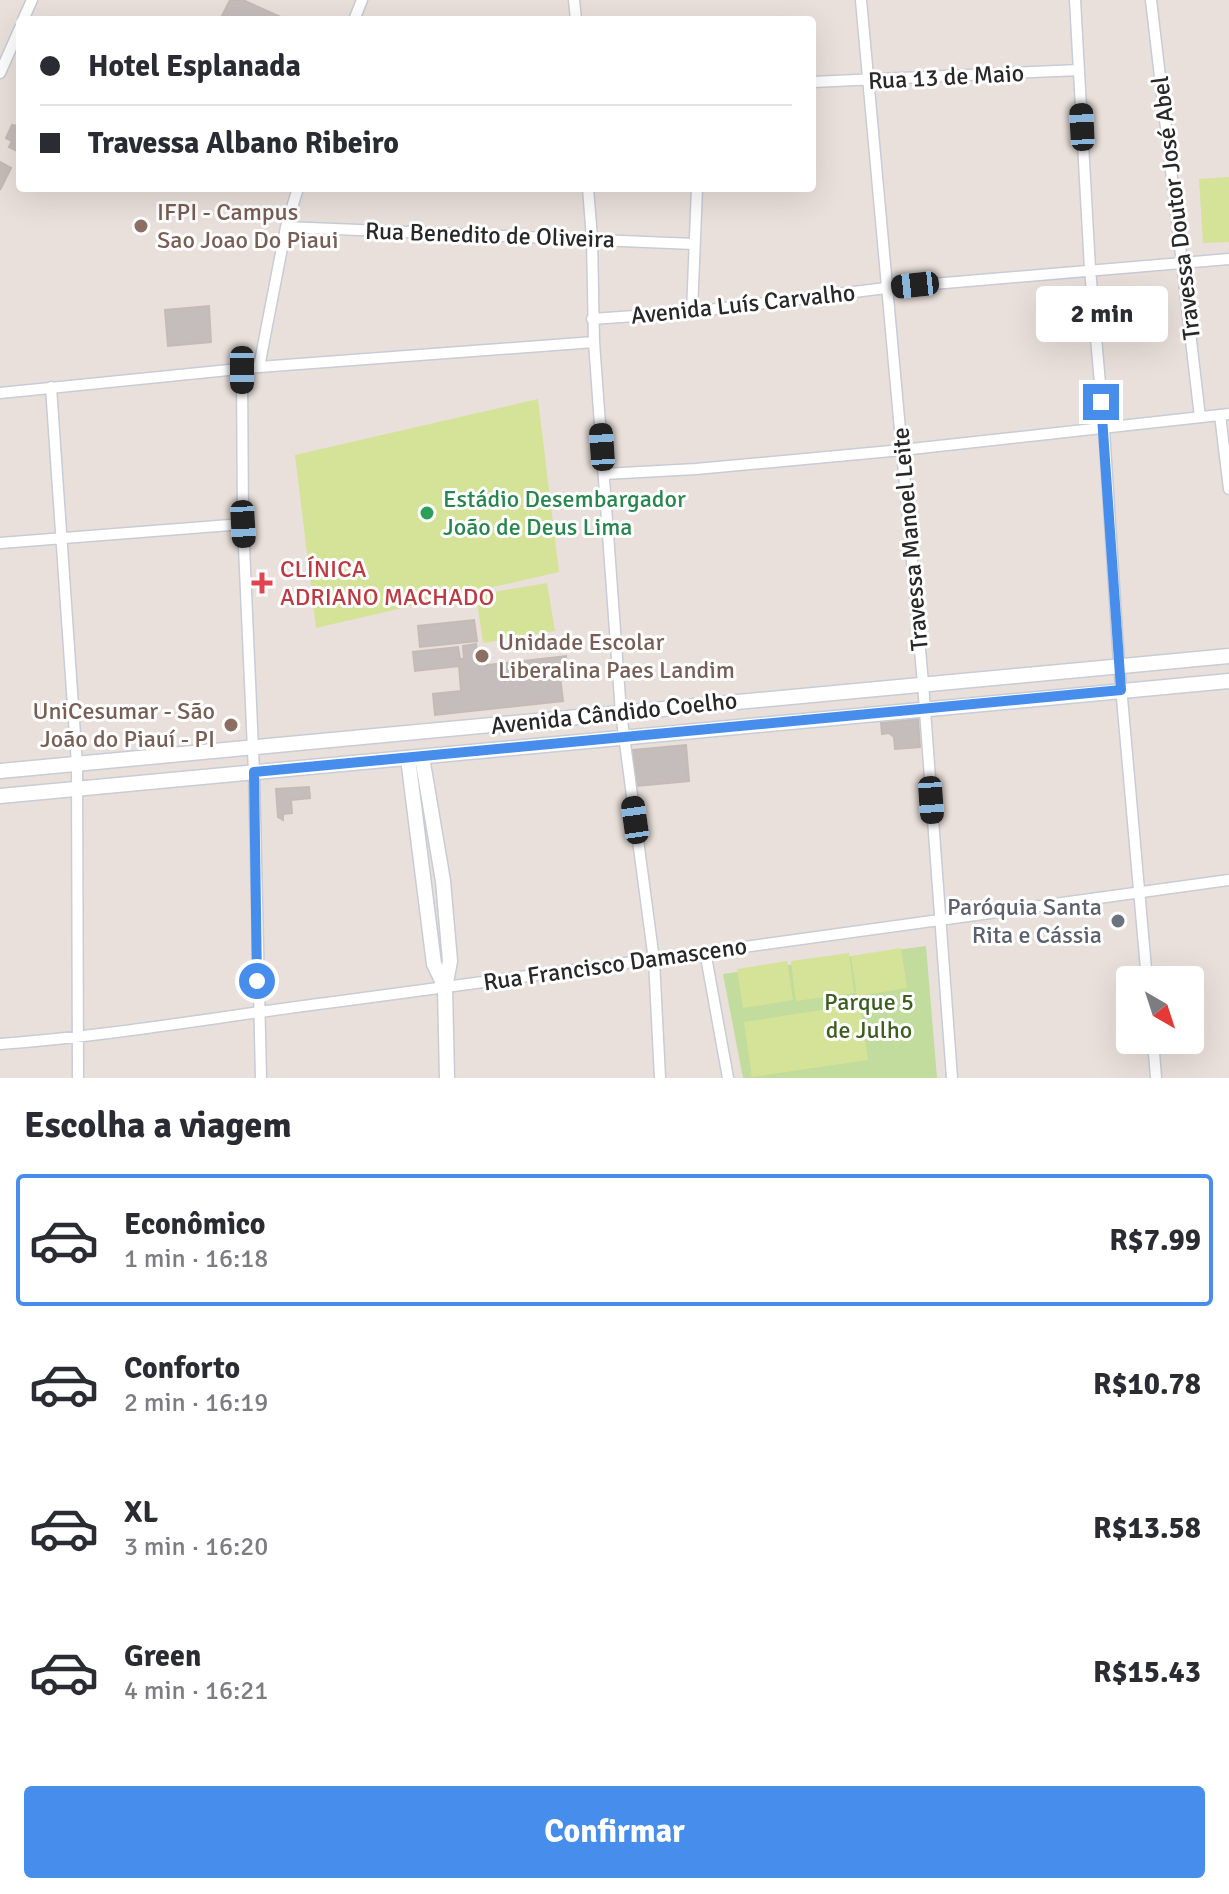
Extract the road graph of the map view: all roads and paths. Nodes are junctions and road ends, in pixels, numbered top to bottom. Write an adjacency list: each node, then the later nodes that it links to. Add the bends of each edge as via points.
1 (861, 0): 7 (street, Travessa Manoel Leite)
2 (1075, 0): 5 (street)
3 (1151, 0): 16 (street, Travessa Doutor José Abel)
4 (16, 37): 6 (street)
5 (1079, 70): 7 (street, Rua 13 de Maio); 17 (street)
6 (0, 73)
7 (869, 81): 8 (street, Rua 13 de Maio); 18 (street, Travessa Manoel Leite)
8 (816, 82)
9 (297, 192): 12 (street)
10 (588, 192): 13 (street)
11 (697, 192): 14 (street)
12 (286, 227): 13 (street, Rua Benedito de Oliveira); 22 (street)
13 (592, 238): 14 (street, Rua Benedito de Oliveira); 20 (street)
14 (694, 244): 19 (street)
15 (1229, 259): 16 (street, Avenida Luís Carvalho)
16 (1183, 262): 17 (street, Avenida Luís Carvalho); 27 (street, Travessa Doutor José Abel)
17 (1090, 269): 18 (street, Avenida Luís Carvalho); 28 (street)
18 (886, 288): 19 (street, Avenida Luís Carvalho); 29 (street, Travessa Manoel Leite)
19 (692, 312): 20 (street, Avenida Luís Carvalho)
20 (592, 319): 21 (street)
21 (594, 342): 22 (street); 30 (street)
22 (259, 367): 23 (street)
23 (242, 370): 24 (street); 32 (street)
24 (51, 387): 25 (street); 33 (street)
25 (0, 393)
26 (1224, 414): 27 (street); 31 (street)
27 (1200, 417): 28 (street)
28 (1104, 429): 29 (street); 36 (street)
29 (902, 450): 30 (street); 38 (street, Travessa Manoel Leite)
30 (604, 474): 41 (street)
31 (1229, 489)
32 (243, 524): 33 (street); 43 (street)
33 (60, 538): 34 (street); 45 (street)
34 (0, 543)
35 (1229, 656): 36 (main road, Avenida Cândido Coelho)
36 (1119, 664): 38 (main road, Avenida Cândido Coelho); 39 (street)
37 (1229, 681): 39 (main road, Avenida Cândido Coelho)
38 (923, 683): 40 (street, Travessa Manoel Leite); 41 (main road, Avenida Cândido Coelho)
39 (1121, 690): 40 (main road, Avenida Cândido Coelho); 53 (street)
40 (924, 710): 42 (main road, Avenida Cândido Coelho); 54 (street, Travessa Manoel Leite)
41 (621, 713): 42 (street); 43 (main road, Avenida Cândido Coelho)
42 (623, 736): 44 (main road, Avenida Cândido Coelho); 56 (street)
43 (253, 747): 45 (main road, Avenida Cândido Coelho); 47 (street)
44 (415, 757): 47 (main road, Avenida Cândido Coelho); 51 (main road); 52 (main road)
45 (77, 764): 46 (main road, Avenida Cândido Coelho); 48 (street)
46 (0, 771)
47 (254, 772): 48 (main road, Avenida Cândido Coelho); 59 (street)
48 (78, 789): 49 (main road, Avenida Cândido Coelho); 60 (street)
49 (0, 796)
50 (1229, 880): 53 (street, Rua Francisco Damasceno)
51 (443, 881): 52 (main road); 58 (main road, via 450,961)
52 (425, 882): 58 (main road, via 434,964)
53 (1139, 892): 54 (street, Rua Francisco Damasceno); 57 (street)
54 (939, 919): 55 (street, Rua Francisco Damasceno); 68 (street, Travessa Manoel Leite)
55 (705, 951): 56 (street, Rua Francisco Damasceno); 67 (street)
56 (654, 960): 58 (street, Rua Francisco Damasceno); 66 (street)
57 (1146, 966)
58 (445, 988): 59 (street, Rua Francisco Damasceno); 65 (main road)
59 (258, 1011): 60 (street, Rua Francisco Damasceno); 64 (street)
60 (78, 1038): 61 (street, Rua Francisco Damasceno); 63 (street)
61 (0, 1044)
62 (1154, 1054): 69 (street)
63 (78, 1078)
64 (261, 1078)
65 (447, 1078)
66 (660, 1078)
67 (728, 1078)
68 (952, 1078)
69 (1156, 1078)

